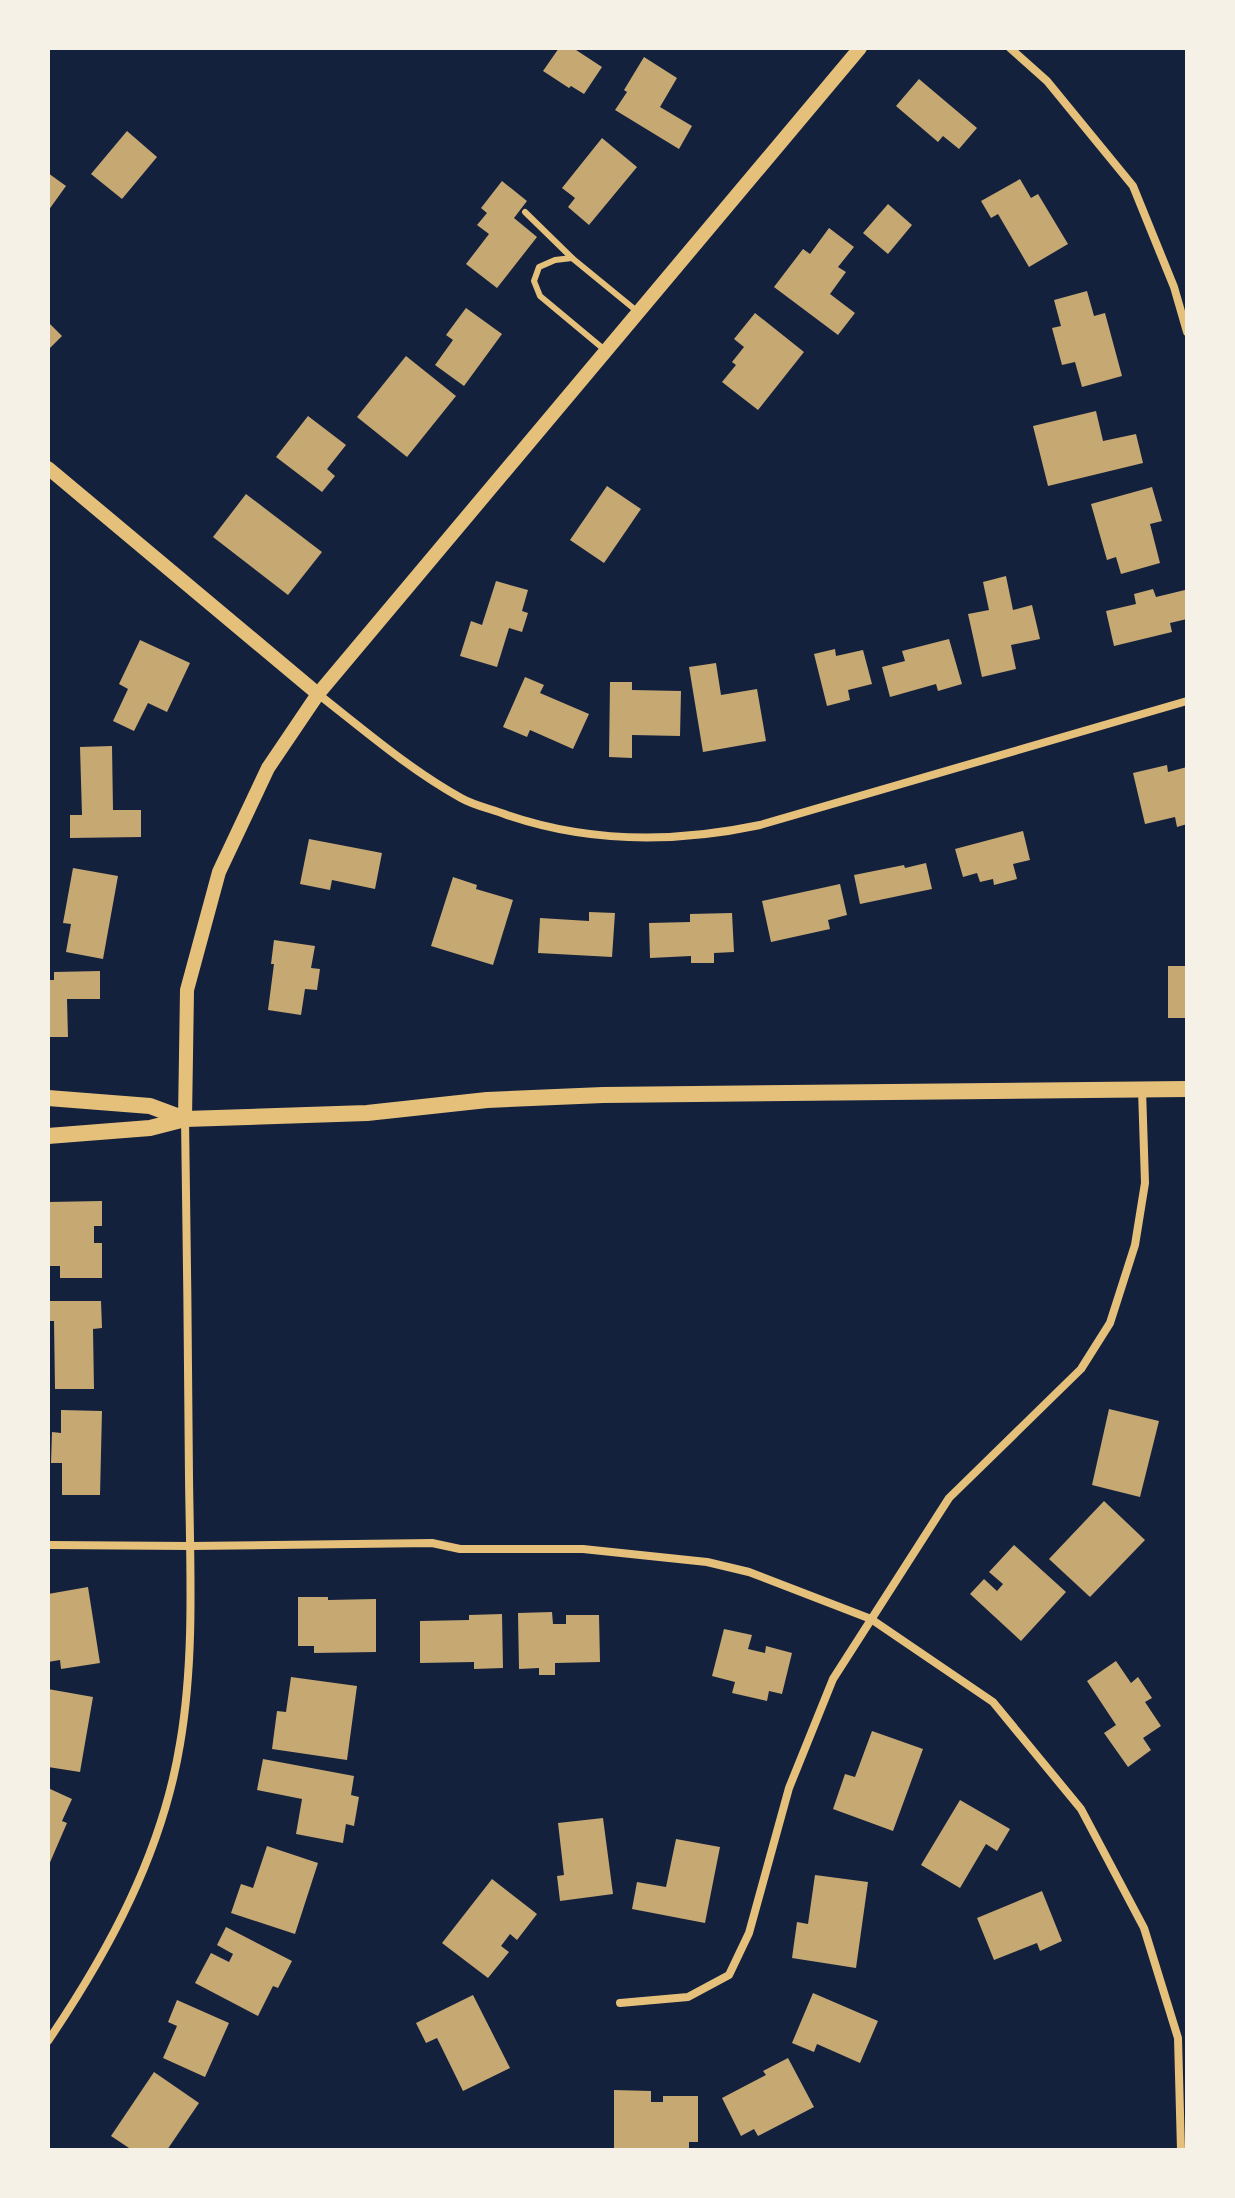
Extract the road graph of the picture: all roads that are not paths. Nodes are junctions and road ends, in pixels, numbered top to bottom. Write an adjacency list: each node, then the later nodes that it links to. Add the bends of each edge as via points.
1 (860, 48): 5 (street)
2 (1010, 48): 6 (street, via 1047,81 1133,186)
3 (525, 212): 4 (lane)
4 (572, 258): 5 (lane); 7 (lane, via 539,267 534,281 540,296)
5 (639, 312): 7 (street)
6 (1187, 332)
7 (606, 351): 9 (street)
8 (48, 468): 9 (street)
9 (318, 694): 10 (street, via 412,768 464,800 568,832 667,839 760,825); 14 (street, via 268,768 219,872 187,990)
10 (1187, 701)
11 (1142, 1089): 12 (main road); 14 (main road, via 603,1095 367,1113); 18 (street, via 1145,1183 1135,1245 1110,1323 1081,1369 949,1498)
12 (1187, 1089)
13 (48, 1098): 14 (main road, via 150,1106)
14 (185, 1119): 15 (main road, via 150,1128); 17 (street)
15 (48, 1136)
16 (48, 1545): 17 (street)
17 (190, 1546): 18 (street, via 432,1543 460,1549 629,1553 749,1572); 20 (street, via 190,1642 180,1744 156,1839 119,1925)
18 (871, 1619): 19 (street, via 833,1679 789,1788 749,1933 729,1975 688,1997); 21 (street, via 993,1702 1081,1809 1144,1928 1178,2038)
19 (620, 2003)
20 (48, 2041)
21 (1181, 2150)

